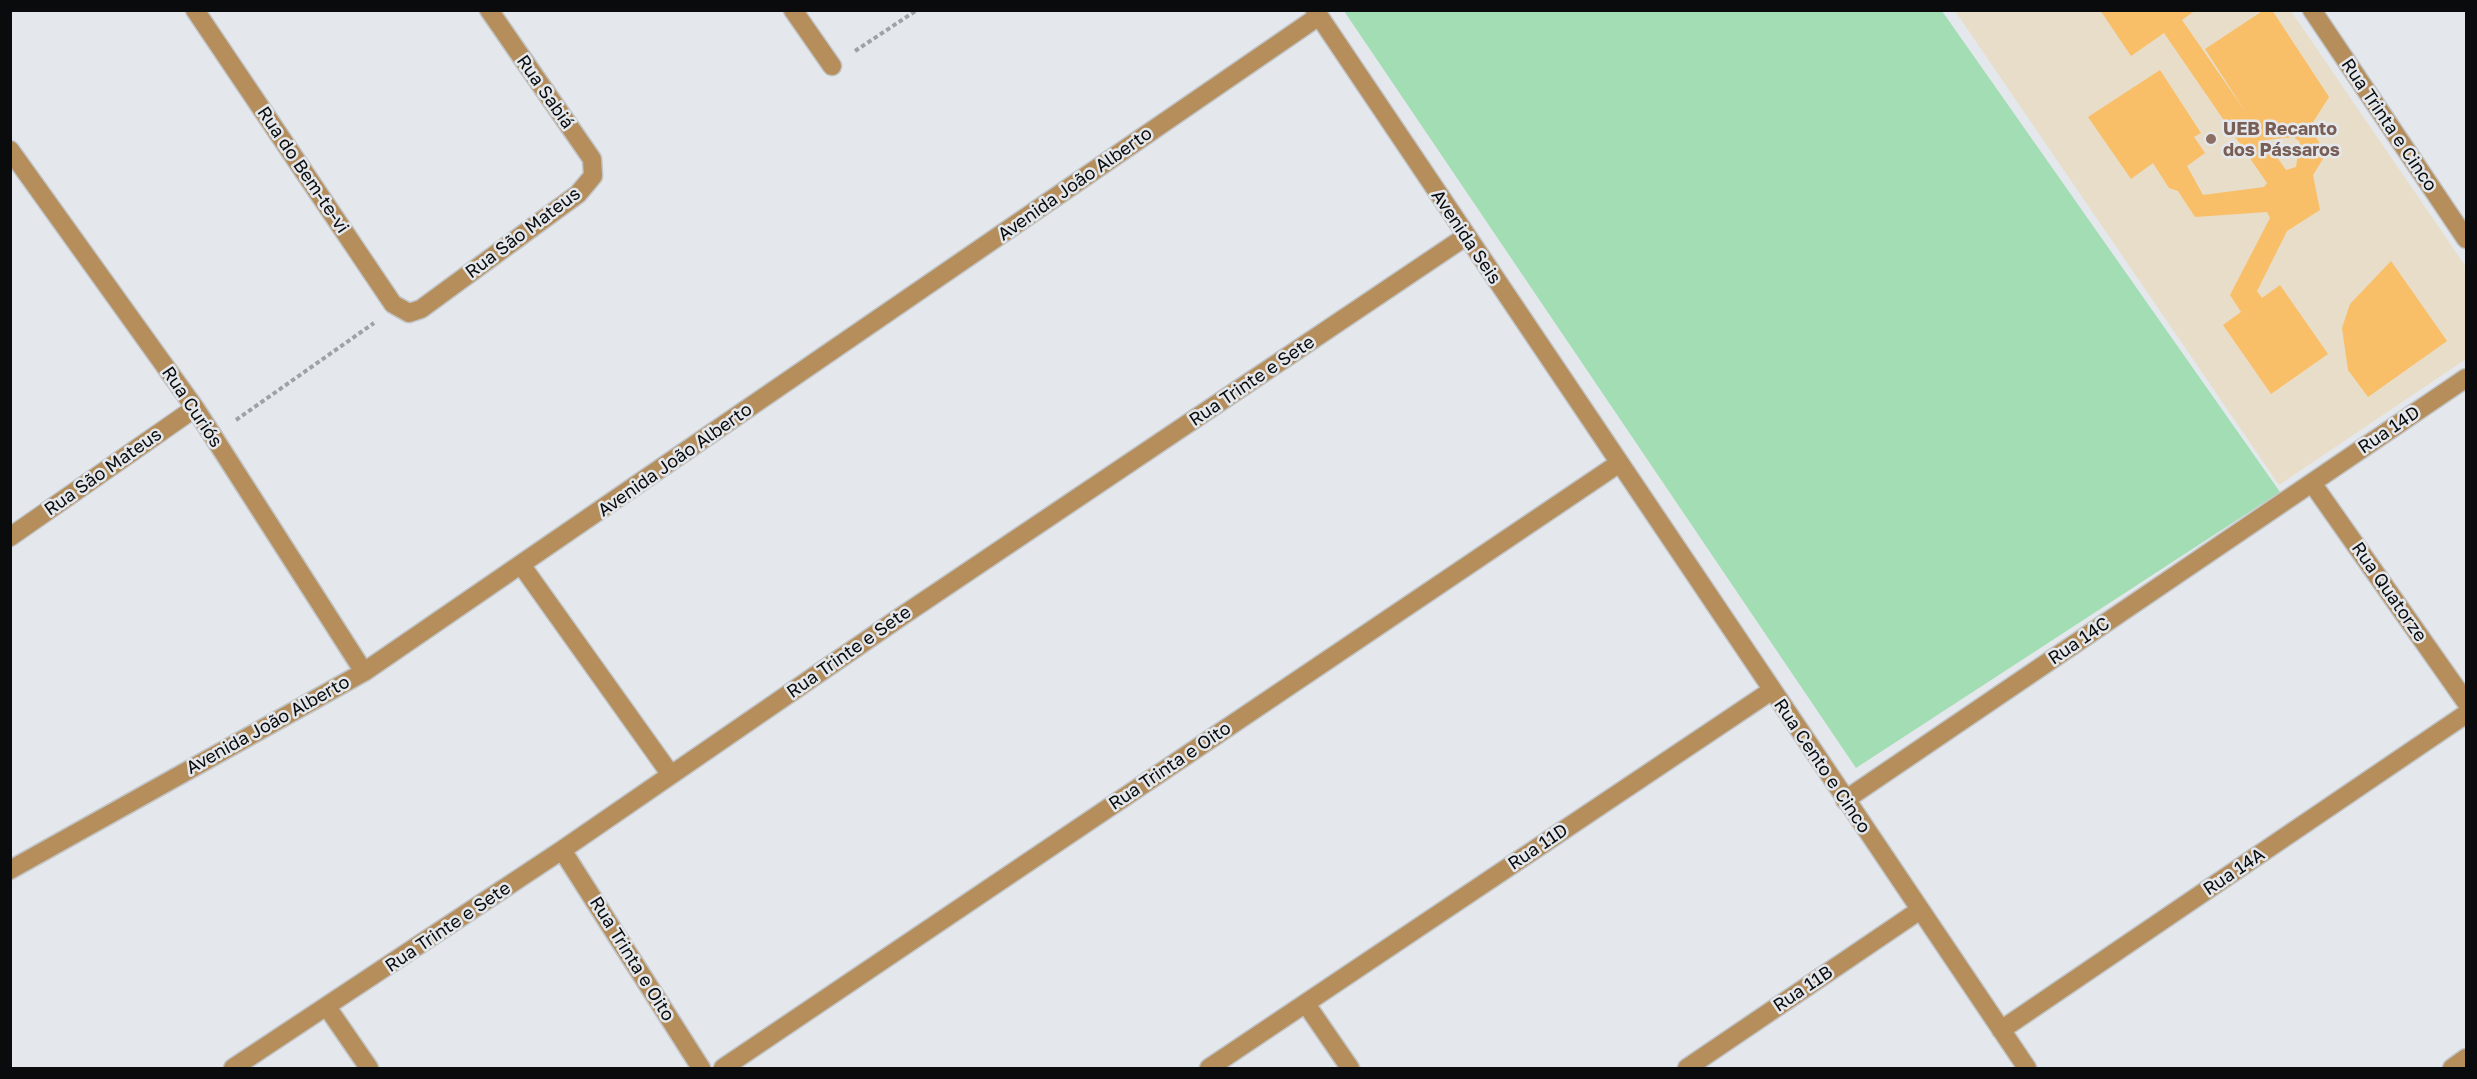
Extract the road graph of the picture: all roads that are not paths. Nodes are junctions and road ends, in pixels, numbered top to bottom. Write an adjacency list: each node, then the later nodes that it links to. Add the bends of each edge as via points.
1 (195, 10): 11 (street, Rua do Bem-te-vi, via 396,307 409,313)
2 (489, 10): 8 (street, Rua Sabiá, via 592,159)
3 (793, 10): 6 (street)
4 (2312, 10): 10 (street, Rua Trinta e Cinco)
5 (1317, 13): 9 (street, Avenida Seis); 17 (street, Avenida João Alberto)
6 (832, 66)
7 (10, 150): 13 (street, Rua Curiós)
8 (593, 176): 11 (street, Rua São Mateus, via 578,194)
9 (1466, 237): 14 (street, Avenida Seis); 22 (street, Rua Trinte e Sete)
10 (2466, 239)
11 (421, 309)
12 (2466, 378): 15 (street, Rua 14D)
13 (195, 408): 16 (street, Rua São Mateus); 18 (street, Rua Curiós)
14 (1618, 464): 19 (street, Rua Cento e Cinco); 34 (street, Rua Trinta e Oito)
15 (2312, 483): 20 (street, Rua Quatorze); 23 (street, Rua 14C)
16 (10, 537)
17 (522, 566): 18 (street, Avenida João Alberto); 22 (street)
18 (364, 672): 25 (street, Avenida João Alberto)
19 (1771, 690): 23 (street, Rua Cento e Cinco); 27 (street, Rua 11D)
20 (2466, 702)
21 (2466, 714): 29 (street, Rua 14A)
22 (670, 775): 24 (street, Rua Trinte e Sete)
23 (1845, 800): 26 (street, Rua Cento e Cinco)
24 (562, 850): 28 (street, Rua Trinte e Sete); 33 (street, Rua Trinta e Oito)
25 (10, 870)
26 (1920, 910): 29 (street, Rua Cento e Cinco); 37 (street, Rua 11B)
27 (1306, 1004): 35 (street, Rua 11D); 36 (street)
28 (327, 1007): 31 (street, Rua Trinte e Sete); 32 (street)
29 (2001, 1030): 38 (street, Rua Cento e Cinco)
30 (2466, 1058): 39 (street)
31 (233, 1068)
32 (369, 1068)
33 (701, 1068)
34 (723, 1068)
35 (1209, 1068)
36 (1350, 1068)
37 (1687, 1068)
38 (2027, 1068)
39 (2452, 1068)

